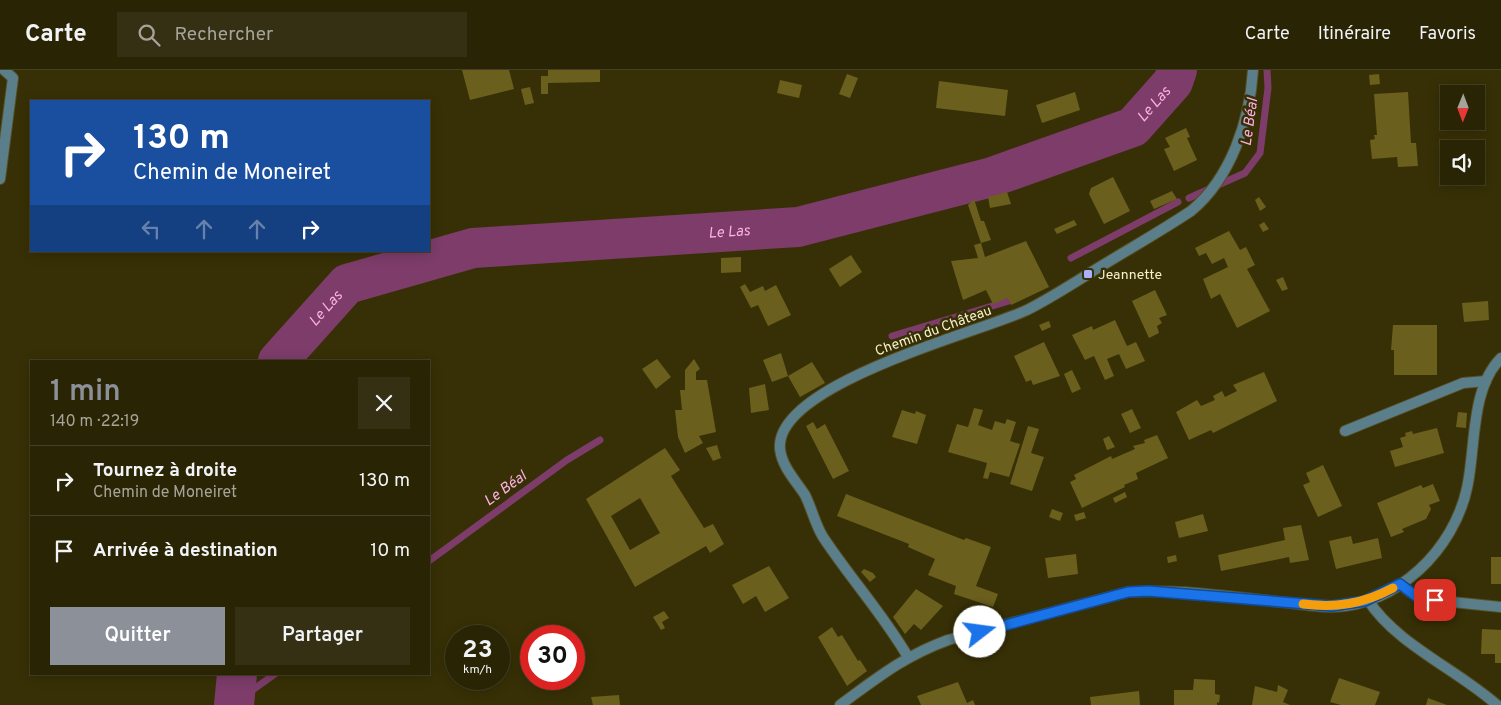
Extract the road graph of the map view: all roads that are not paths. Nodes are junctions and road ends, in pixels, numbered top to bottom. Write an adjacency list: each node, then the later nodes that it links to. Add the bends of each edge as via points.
1 (4, 70): 3 (street, via 13,78)
2 (1253, 70): 10 (street, Chemin du Château, via 1240,135 1220,180 1210,194 1175,222 1037,304 1007,318 920,347 868,370 815,400 781,435 780,450 784,463 805,495 816,525)
3 (0, 178)
4 (1501, 358): 5 (street)
5 (1486, 381): 6 (street, via 1462,383); 7 (street, via 1462,507 1432,558)
6 (1345, 431)
7 (1400, 584): 8 (street); 9 (street, via 1417,597)
8 (1368, 600): 10 (street, via 1332,606 1208,594 1128,592 948,640); 12 (street, via 1396,630)
9 (1501, 607)
10 (908, 657): 11 (street)
11 (840, 705)
12 (1497, 705)

